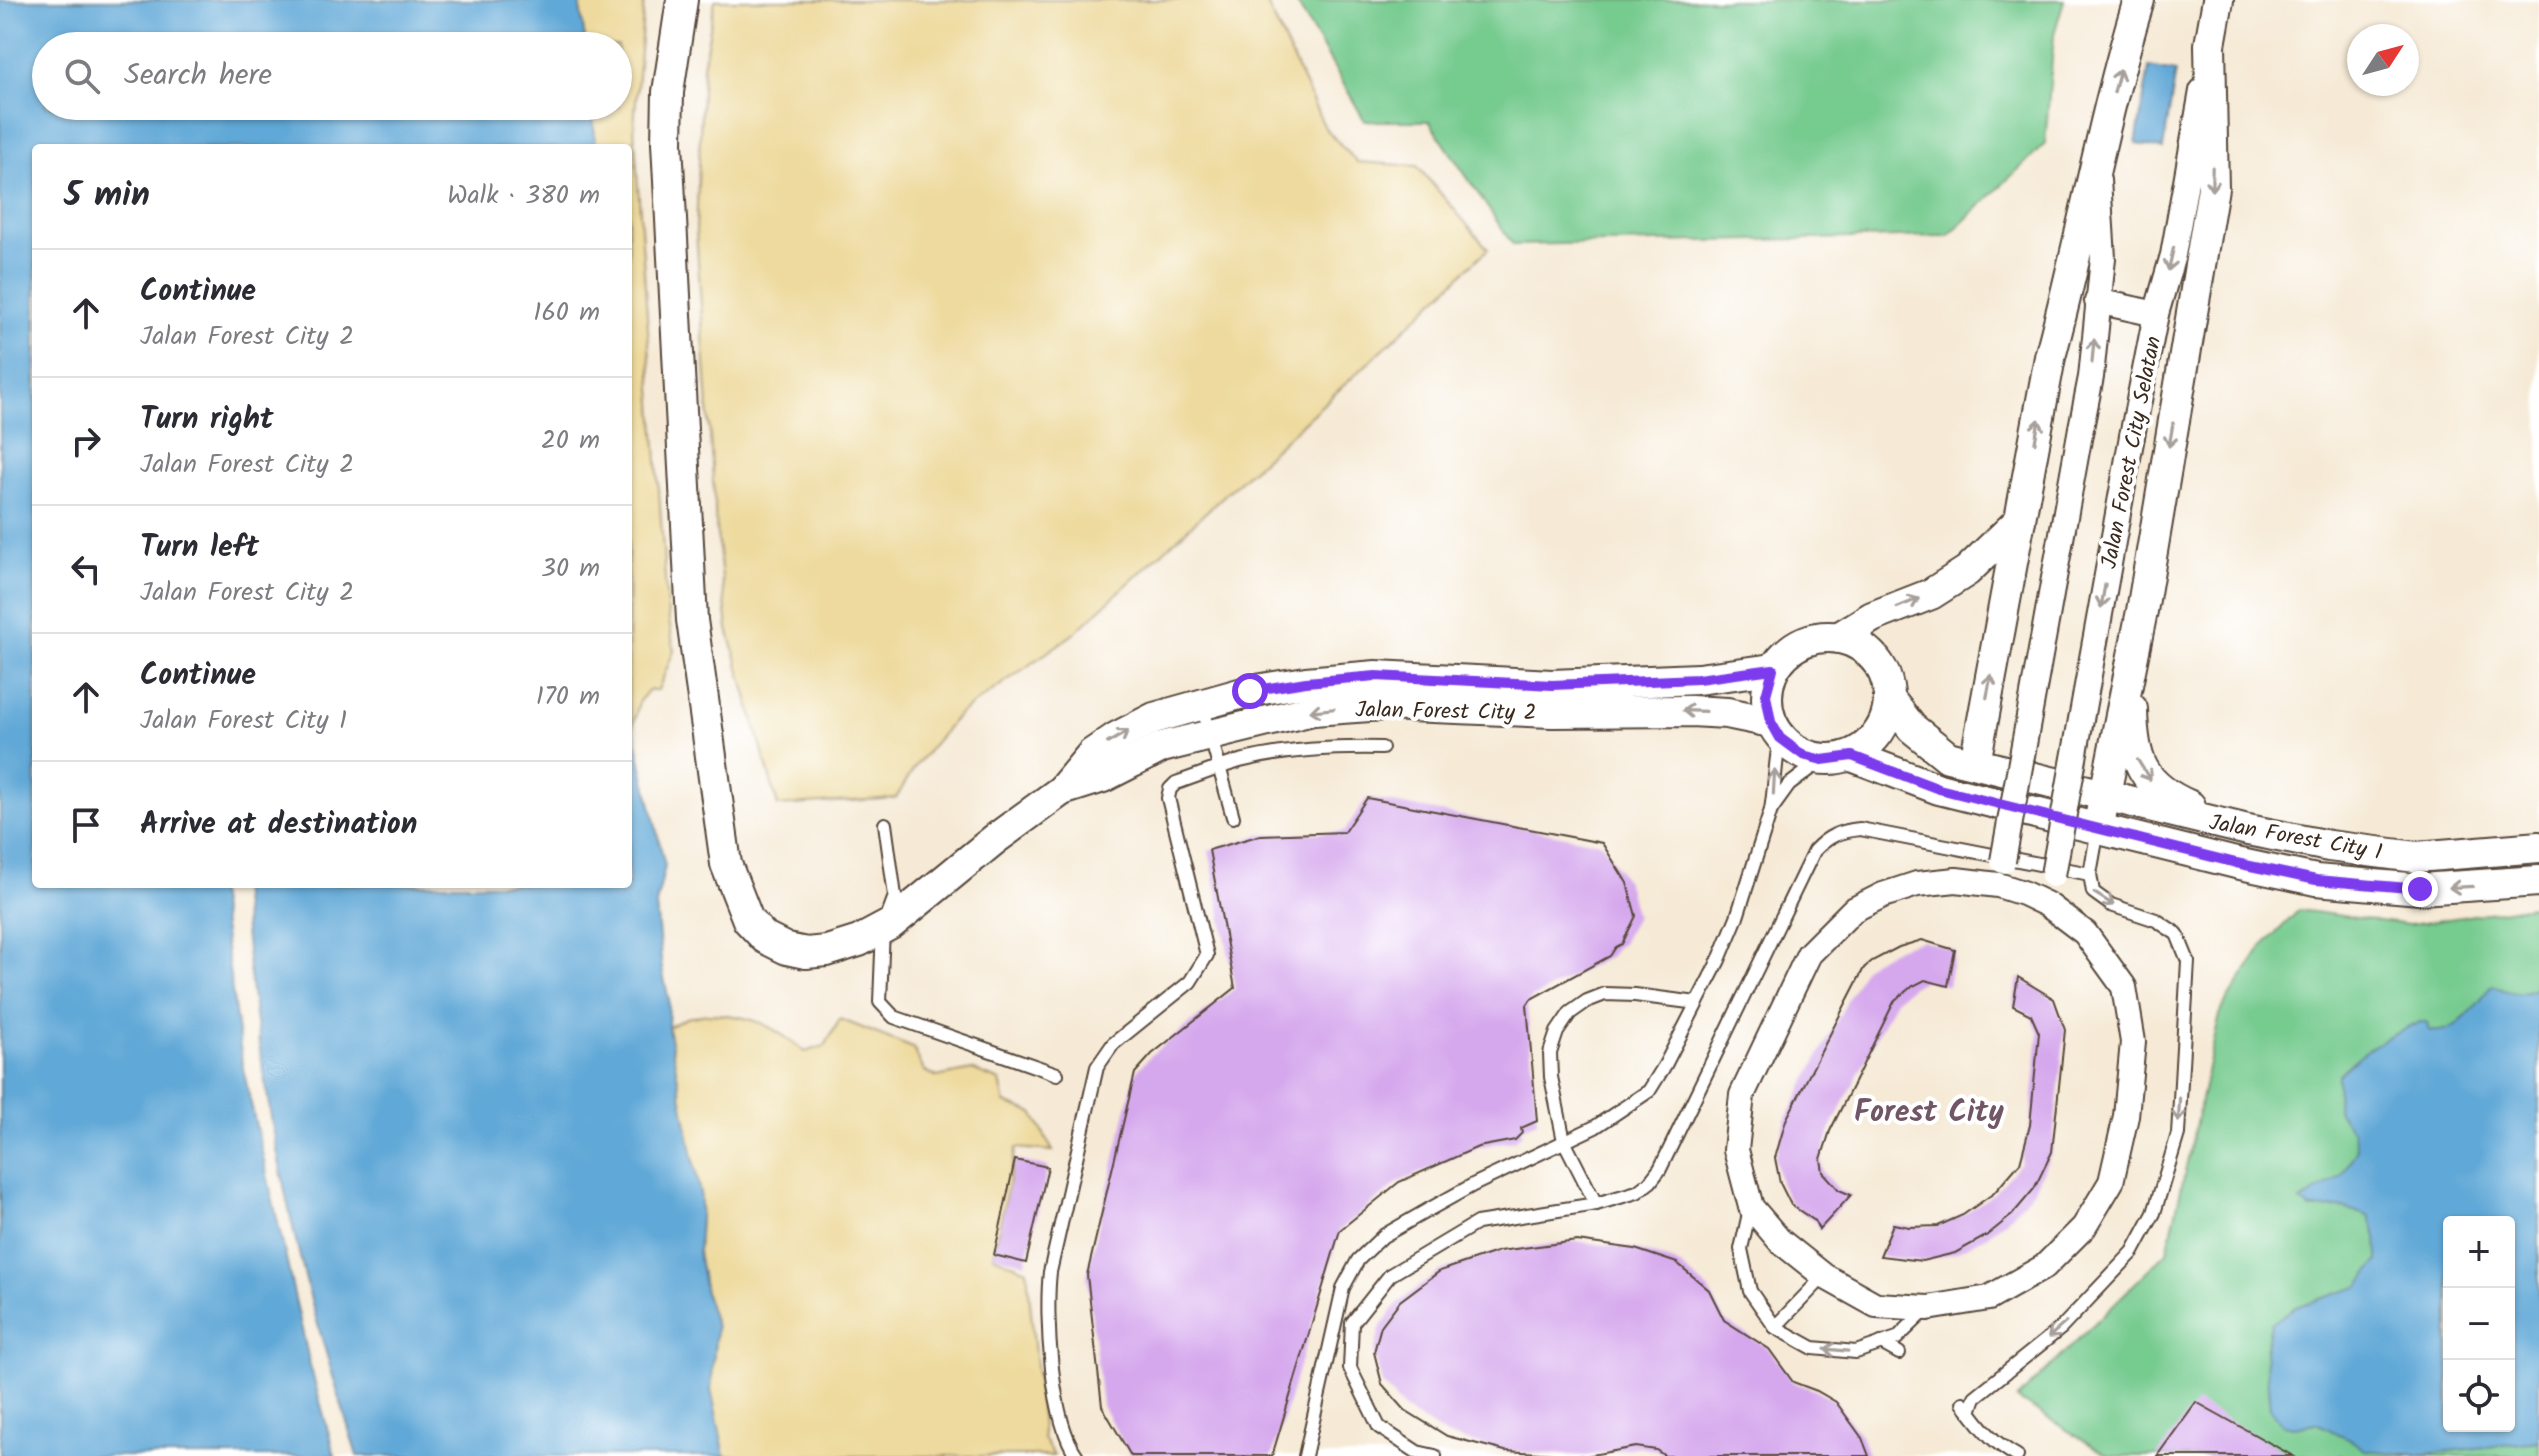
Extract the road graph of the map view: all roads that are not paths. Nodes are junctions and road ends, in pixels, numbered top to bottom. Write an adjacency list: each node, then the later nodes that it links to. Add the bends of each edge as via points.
1 (682, 0): 33 (street, via 668,92 668,175 692,620 726,864 748,920 765,938 787,949 827,951)
2 (2139, 0): 5 (street, one-way to 2)
3 (2218, 0): 4 (street, Jalan Forest City Selatan)
4 (2210, 45): 7 (street, Jalan Forest City Selatan, one-way to 7, via 2173,255); 9 (street, one-way to 9, via 2213,188)
5 (2096, 156): 6 (street, via 2103,258); 8 (street, one-way to 5)
6 (2097, 301): 7 (street); 29 (street, one-way to 6, bridge, via 2091,377)
7 (2156, 314): 32 (street, Jalan Forest City Selatan, one-way to 32, bridge)
8 (2020, 520): 10 (street, one-way to 8, via 1967,571); 19 (street, one-way to 8)
9 (2142, 611): 22 (street); 27 (street, one-way to 27, via 2132,710 2137,760 2168,797)
10 (1838, 638): 11 (street, via 1794,647); 12 (street, via 1869,653 1884,675)
11 (1773, 669): 13 (street, Jalan Forest City 2, via 1698,679 1552,685 1376,676 1250,691); 14 (street, via 1766,695)
12 (1890, 700): 17 (street, via 1879,733); 19 (street, via 1932,747)
13 (1202, 705): 15 (lane); 21 (street, Jalan Forest City 2, one-way to 13, via 1092,754 1117,737 1154,718)
14 (1775, 730): 15 (street, Jalan Forest City 2, one-way to 15, via 1727,713 1384,705 1313,710); 18 (street, Jalan Forest City 2, via 1803,755); 23 (lane, one-way to 14)
15 (1210, 734): 20 (lane); 21 (street, Jalan Forest City 2, via 1162,747 1103,777)
16 (1382, 748): 20 (lane, via 1288,751)
17 (1852, 756): 18 (street); 26 (street, Jalan Forest City 1, via 1939,789)
18 (1822, 760): 23 (lane, via 1789,785)
19 (1975, 763): 22 (street)
20 (1221, 768): 24 (lane); 44 (lane, via 1176,783 1168,798 1207,955 1190,982 1113,1044 1097,1067 1050,1272 1047,1295 1056,1393 1063,1427)
21 (1062, 790): 33 (street)
22 (2104, 795): 26 (street); 27 (street, Jalan Forest City 1)
23 (1771, 810): 34 (lane, via 1737,917)
24 (1233, 817)
25 (885, 824): 33 (lane, via 895,896)
26 (2098, 829): 30 (lane); 31 (street, Jalan Forest City 1, one-way to 26, via 2420,889 2316,880)
27 (2248, 830): 28 (street, Jalan Forest City 1, via 2416,857)
28 (2539, 847)
29 (2000, 873): 32 (street); 38 (street, via 1917,884 1883,895 1853,910 1809,954 1742,1095 1736,1150)
30 (2090, 874): 37 (lane, via 1860,829 1826,838 1814,851 1660,1169 1637,1192); 47 (lane, one-way to 47, via 2093,892 2111,905 2156,920 2177,934 2188,961 2178,1134 2154,1213 2133,1252 2061,1328 1967,1407 1994,1442)
31 (2539, 881)
32 (2048, 905): 40 (street, via 2085,933 2124,987 2133,1042 2126,1116 2111,1182 2084,1227 2044,1267 1989,1298)
33 (883, 928): 35 (lane, via 880,1002 894,1017)
34 (1697, 1003): 36 (lane, via 1649,1091); 36 (lane, via 1605,994 1570,1013 1550,1053)
35 (1057, 1074)
36 (1564, 1141): 37 (lane); 45 (lane, via 1428,1210 1383,1236 1358,1260 1343,1288)
37 (1596, 1204): 46 (lane, via 1477,1223 1390,1275 1352,1323 1350,1368 1379,1427 1417,1452)
38 (1751, 1207): 39 (street, via 1780,1241); 41 (lane, via 1741,1249 1750,1291)
39 (1824, 1276): 40 (street, via 1876,1305); 41 (lane)
40 (1928, 1308): 42 (lane, via 1897,1338)
41 (1775, 1327): 42 (lane, one-way to 41, via 1856,1352 1813,1348)
42 (1881, 1343): 43 (lane)
43 (1899, 1353)
44 (1077, 1456)
45 (1305, 1456)
46 (1435, 1456)
47 (2017, 1456)

